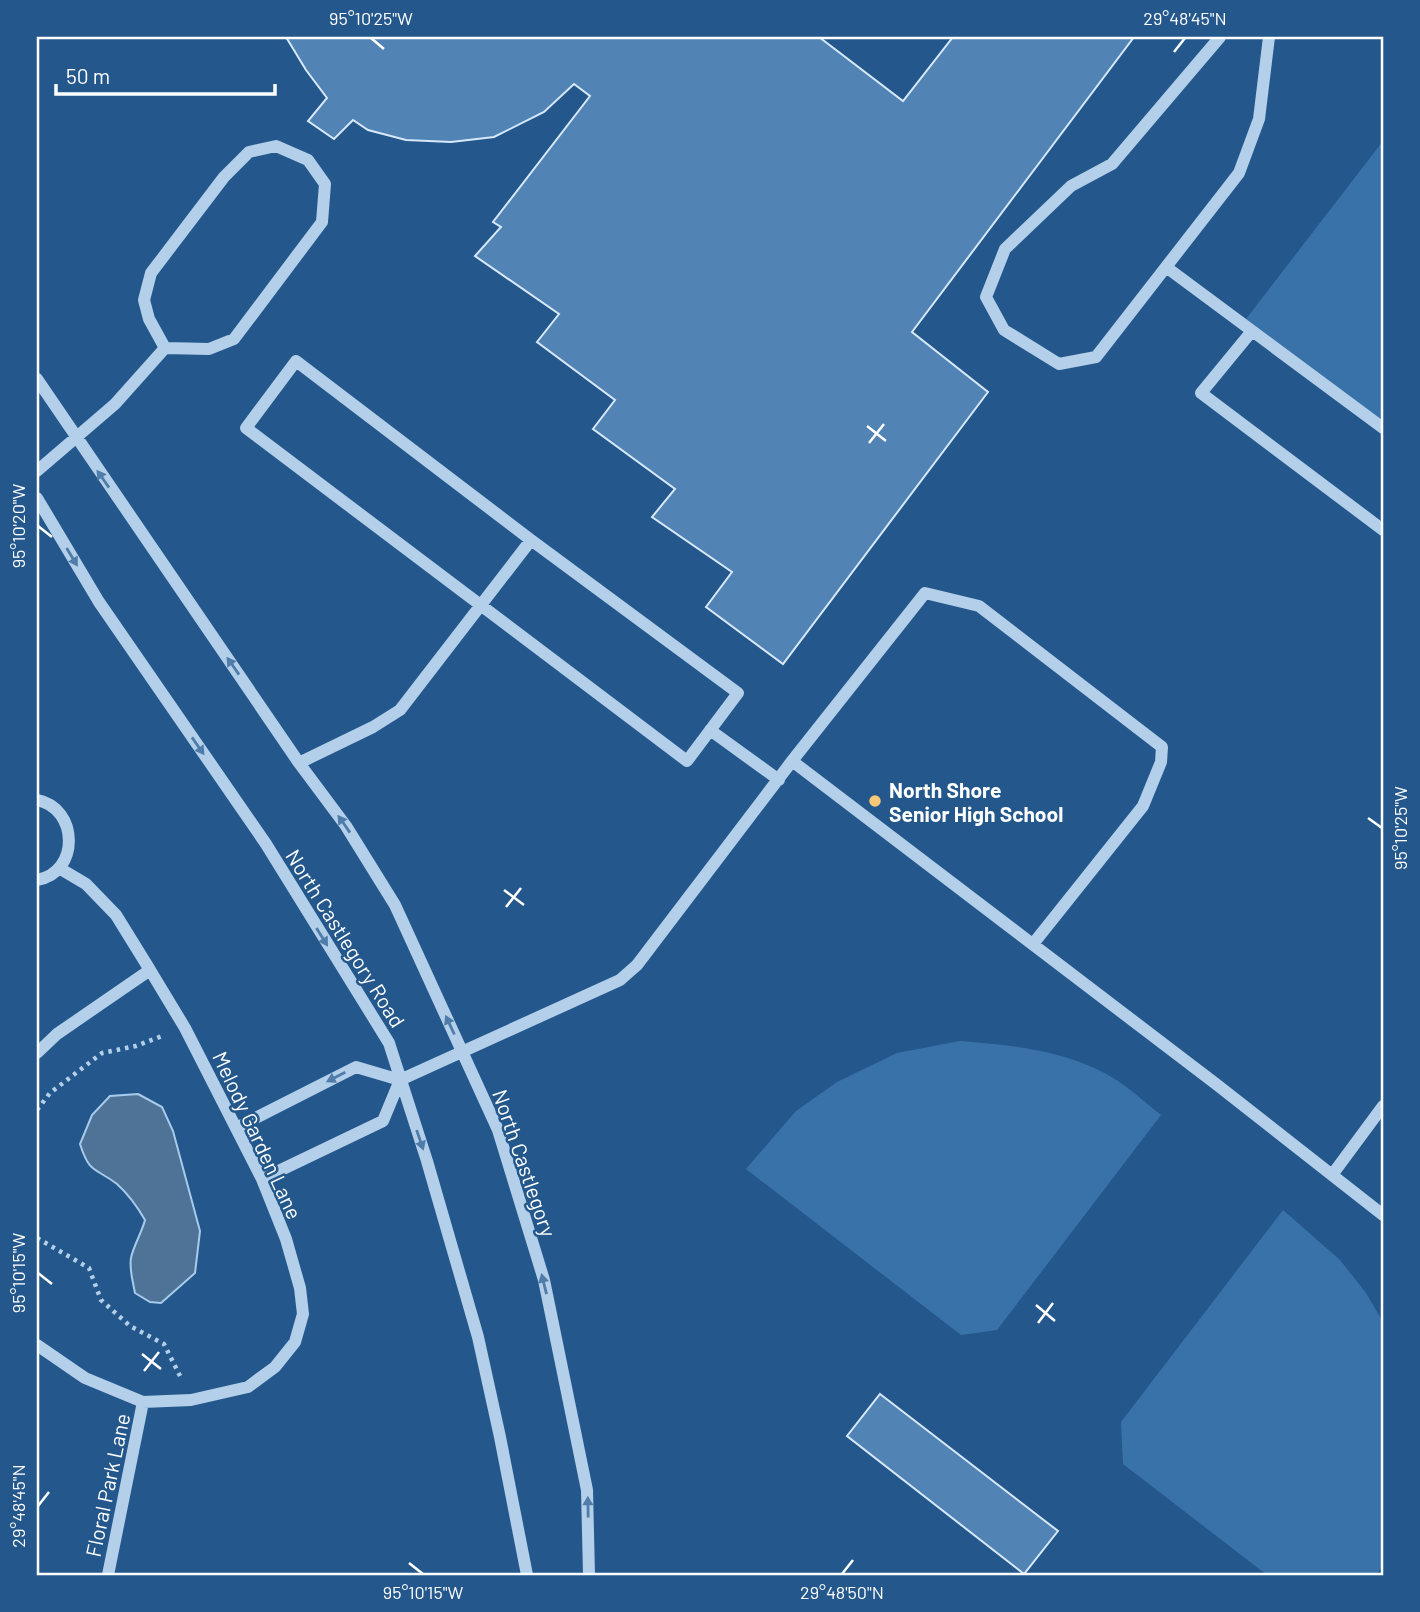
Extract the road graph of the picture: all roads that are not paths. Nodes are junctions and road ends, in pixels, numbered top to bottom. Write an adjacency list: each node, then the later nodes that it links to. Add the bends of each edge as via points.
1 (1220, 37): 3 (street, via 1112,164 1071,186 1005,249 986,297 1004,330 1059,364 1096,357)
2 (1269, 37): 3 (street, via 1259,119 1239,173)
3 (1166, 267): 4 (street)
4 (1252, 331): 7 (street); 11 (street, via 1201,393)
5 (165, 348): 5 (street, via 209,349 234,339 322,222 325,184 308,160 276,146 249,152 224,177 150,273 144,300); 8 (street)
6 (37, 379): 8 (street)
7 (1383, 428)
8 (76, 439): 9 (street); 16 (street, one-way to 8)
9 (37, 471)
10 (37, 498): 25 (street, North Castlegory Road, one-way to 25, via 99,602 266,844 389,1043)
11 (1383, 530)
12 (531, 540): 13 (street); 13 (street, via 296,361 246,428); 14 (street, via 738,693)
13 (481, 605): 14 (street, via 687,761); 16 (street, via 400,710)
14 (710, 730): 17 (street)
15 (792, 761): 17 (street); 21 (street); 21 (street, via 925,593 979,606 1162,747 1161,762 1143,806)
16 (299, 763): 23 (street, North Castlegory, one-way to 16, via 395,905 346,826)
17 (779, 780): 23 (street, via 638,965 620,980)
18 (37, 800): 19 (street, via 56,809 68,828 67,856)
19 (59, 868): 20 (street); 22 (street, Melody Garden Lane, via 86,884 116,915)
20 (37, 880)
21 (1033, 944): 28 (street)
22 (150, 970): 24 (street, via 57,1034); 27 (street, Melody Garden Lane)
23 (462, 1052): 25 (street); 35 (street, North Castlegory, one-way to 23, via 587,1490 544,1280 498,1130)
24 (37, 1054)
25 (400, 1080): 27 (street, one-way to 27, via 356,1067); 29 (street, via 383,1121); 34 (street, North Castlegory Road, one-way to 34, via 478,1337)
26 (1383, 1106): 28 (street)
27 (236, 1128): 29 (street, Melody Garden Lane)
28 (1332, 1175): 30 (street)
29 (262, 1179): 32 (street, Melody Garden Lane, via 300,1288 303,1314 295,1342 275,1367 248,1387 191,1399)
30 (1383, 1215)
31 (37, 1345): 32 (street, Melody Garden Lane, via 85,1378)
32 (143, 1402): 33 (street, Floral Park Lane)
33 (108, 1575)
34 (527, 1575)
35 (589, 1575)

